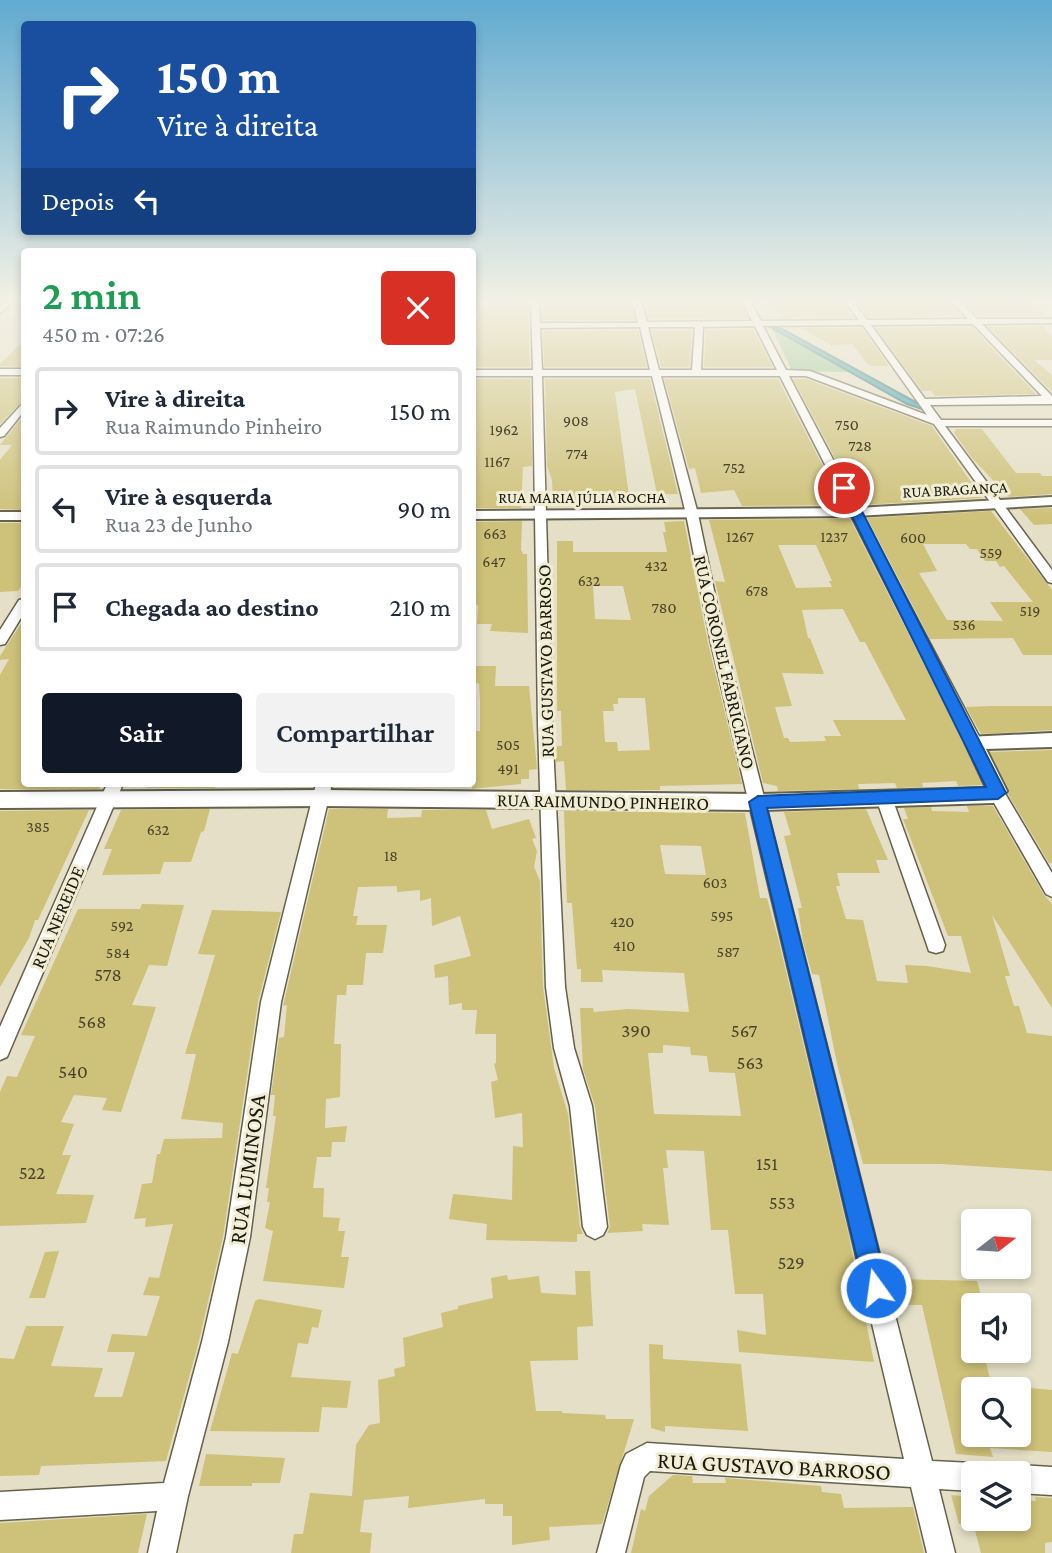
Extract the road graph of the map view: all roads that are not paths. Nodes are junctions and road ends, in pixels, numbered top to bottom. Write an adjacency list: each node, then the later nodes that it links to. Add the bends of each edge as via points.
1 (537, 373): 18 (street, RUA GUSTAVO BARROSO)
2 (658, 373): 16 (street, RUA CORONEL FABRICIANO)
3 (785, 373): 15 (street)
4 (799, 373): 10 (street, via 815,375)
5 (903, 373): 8 (street)
6 (1025, 373): 7 (street)
7 (1051, 400): 8 (street)
8 (924, 402): 10 (street)
9 (21, 409): 12 (street)
10 (940, 423): 11 (street); 14 (street)
11 (1052, 423)
12 (0, 434)
13 (1052, 501): 14 (street, RUA BRAGANÇA)
14 (996, 505): 15 (street, RUA BRAGANÇA); 21 (street)
15 (856, 512): 16 (street, RUA BRAGANÇA); 25 (street)
16 (692, 514): 18 (street, RUA MARIA JÚLIA ROCHA); 32 (street, RUA CORONEL FABRICIANO)
17 (476, 515): 18 (street, RUA MARIA JÚLIA ROCHA)
18 (542, 515): 31 (street, RUA GUSTAVO BARROSO)
19 (0, 516): 20 (street)
20 (21, 516)
21 (1052, 579)
22 (21, 608): 23 (street)
23 (0, 641)
24 (1052, 740): 25 (street)
25 (974, 742): 28 (street)
26 (112, 791): 27 (street, RUA RAIMUNDO PINHEIRO); 30 (street, RUA RAIMUNDO PINHEIRO); 35 (street, RUA NEREIDE)
27 (322, 791): 31 (street, RUA RAIMUNDO PINHEIRO); 41 (street, RUA LUMINOSA, via 271,1002 238,1237)
28 (997, 794): 29 (street, RUA RAIMUNDO PINHEIRO); 33 (street)
29 (884, 798): 32 (street, RUA RAIMUNDO PINHEIRO); 34 (street)
30 (0, 800)
31 (547, 800): 32 (street, RUA RAIMUNDO PINHEIRO); 36 (street, RUA GUSTAVO BARROSO, via 556,988 562,1040 581,1106)
32 (758, 802): 37 (street, RUA CORONEL FABRICIANO)
33 (1052, 889)
34 (936, 946)
35 (0, 1050)
36 (595, 1227)
37 (922, 1475): 38 (street); 44 (street, RUA GUSTAVO BARROSO, via 648,1457 636,1464 631,1475); 45 (street, RUA CORONEL FABRICIANO)
38 (961, 1477)
39 (1031, 1480): 40 (street)
40 (1052, 1481)
41 (174, 1496): 42 (street); 43 (street, RUA LUMINOSA)
42 (0, 1506)
43 (162, 1553)
44 (611, 1553)
45 (941, 1553)

